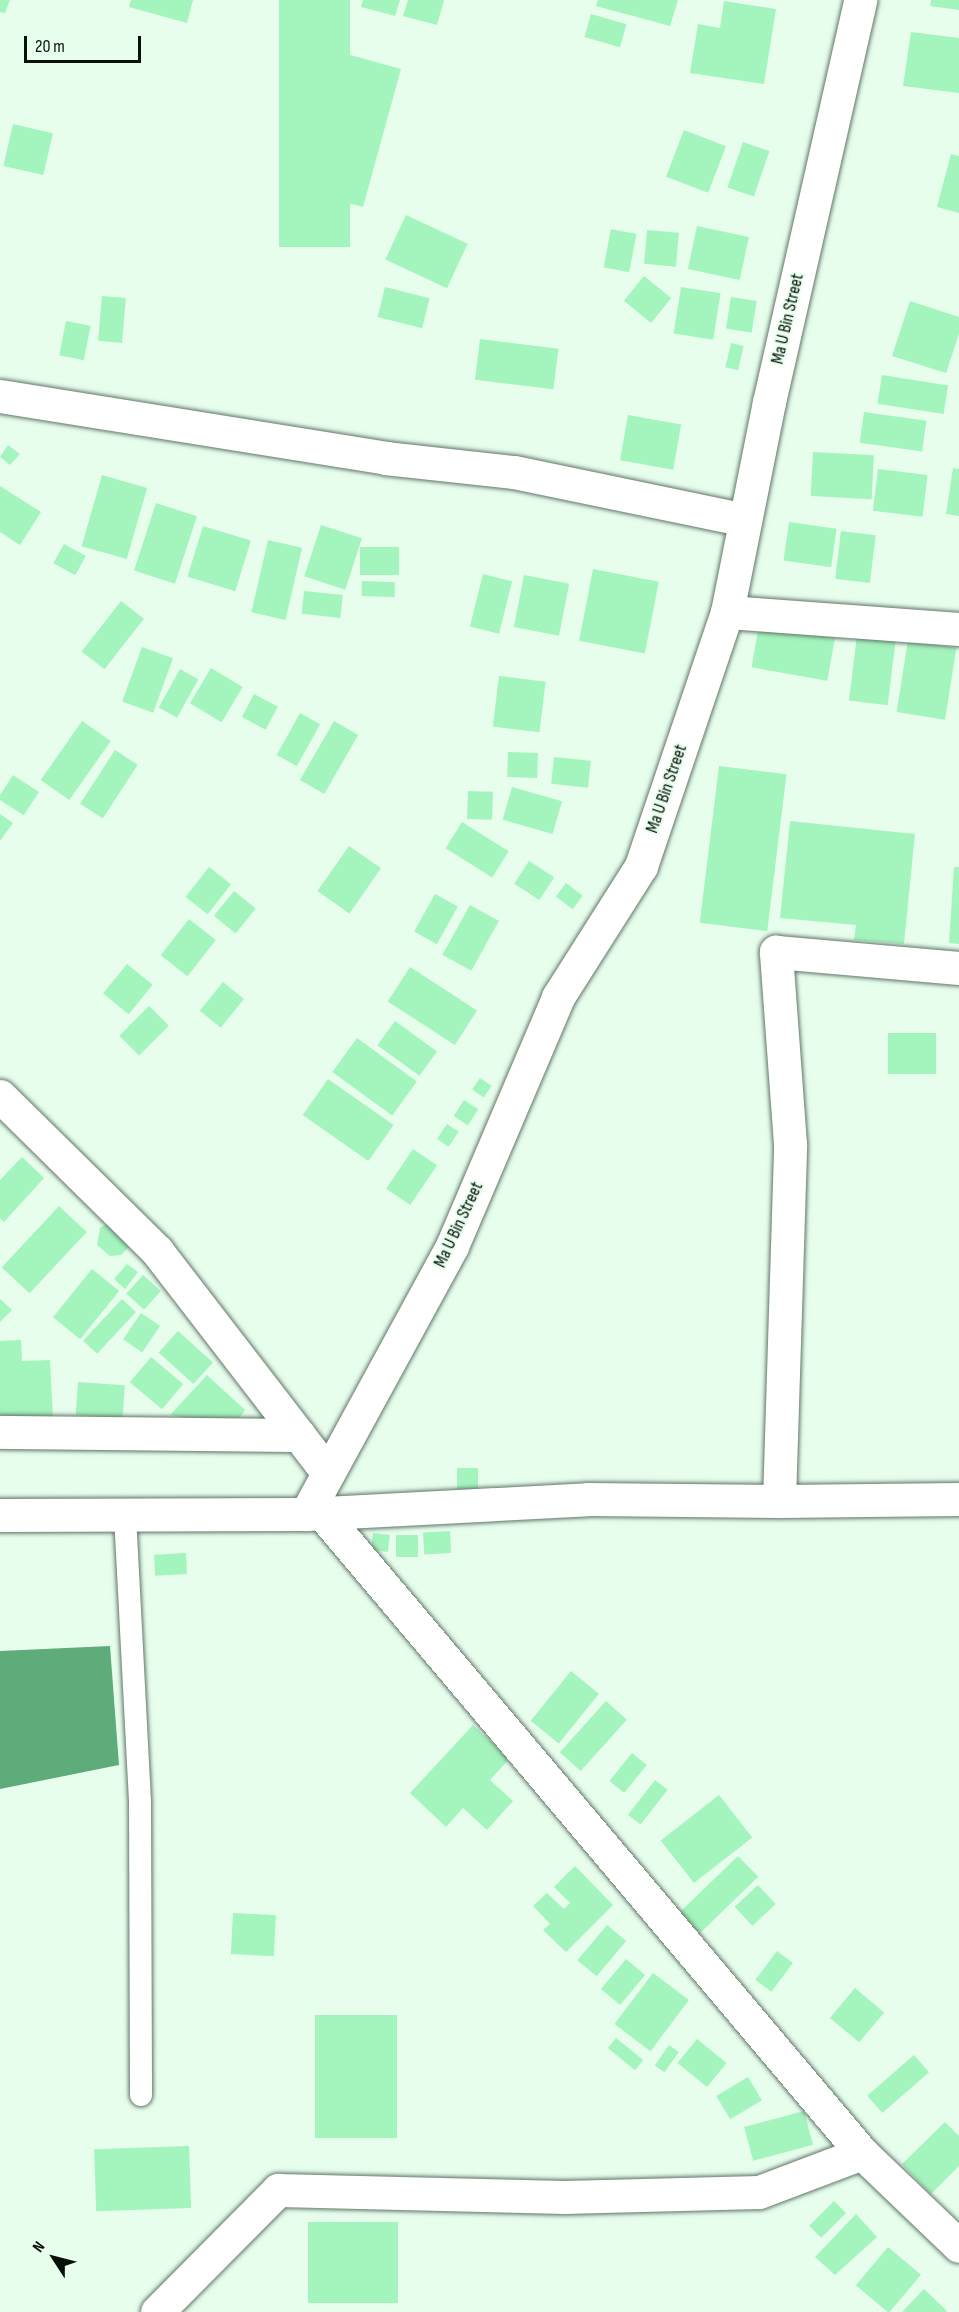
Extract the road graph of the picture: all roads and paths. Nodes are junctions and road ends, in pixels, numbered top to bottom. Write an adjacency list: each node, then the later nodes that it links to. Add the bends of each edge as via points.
1 (860, 0): 3 (street, Ma U Bin Street)
2 (0, 396): 3 (street, via 385,458 514,472)
3 (745, 520): 4 (street, Ma U Bin Street)
4 (727, 612): 5 (street); 10 (street, Ma U Bin Street, via 641,866 558,997 452,1246)
5 (959, 629)
6 (959, 968): 12 (street, via 776,952 790,1144)
7 (0, 1096): 9 (street, via 156,1251)
8 (0, 1432): 9 (street)
9 (299, 1434): 10 (street)
10 (328, 1473): 13 (street, Ma U Bin Street)
11 (959, 1498): 12 (street)
12 (779, 1501): 13 (street, via 588,1499)
13 (313, 1513): 15 (street); 17 (street)
14 (0, 1515): 15 (street)
15 (125, 1515): 16 (lane, via 140,1802)
16 (141, 2095)
17 (862, 2153): 18 (street); 19 (street, via 759,2192 564,2197 278,2190)
18 (959, 2246)
19 (158, 2312)

